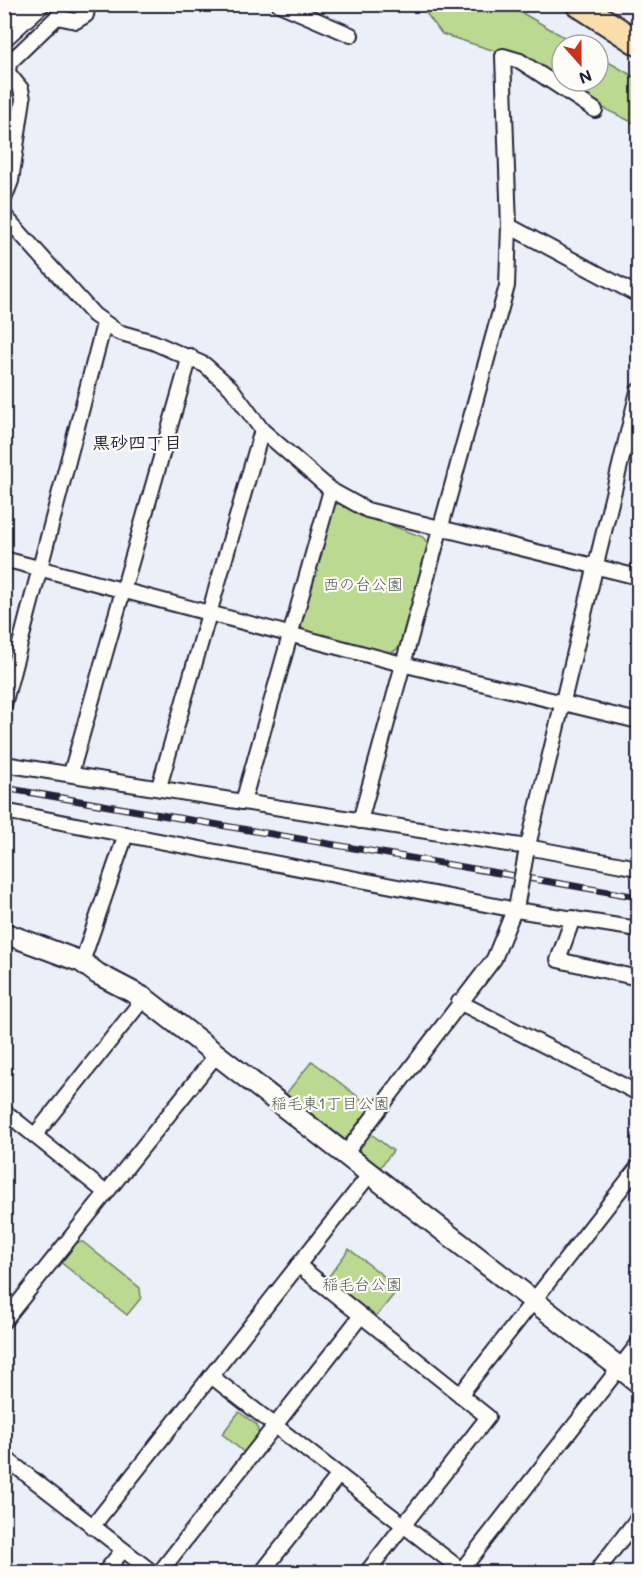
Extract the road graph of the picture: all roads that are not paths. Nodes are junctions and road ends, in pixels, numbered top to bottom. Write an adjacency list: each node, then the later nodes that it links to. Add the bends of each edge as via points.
1 (15, 4): 7 (street)
2 (39, 4): 9 (street)
3 (62, 4): 11 (street)
4 (88, 4): 13 (street, via 87,15 76,21 57,17 9,63 8,73 21,89 23,99)
5 (279, 4): 8 (street)
6 (578, 4): 10 (highway)
7 (4, 14)
8 (351, 35)
9 (4, 36)
10 (639, 43)
11 (4, 58)
12 (595, 110): 15 (street, via 520,62 503,56)
13 (4, 199)
14 (4, 215): 17 (street)
15 (509, 226): 16 (street); 22 (street, via 507,286)
16 (639, 295)
17 (104, 324): 18 (street); 25 (street)
18 (190, 356): 20 (street, via 231,388); 27 (street)
19 (639, 391): 24 (street)
20 (262, 430): 21 (street); 28 (street)
21 (331, 490): 22 (street, via 367,510); 29 (street)
22 (439, 530): 24 (street); 30 (street)
23 (4, 559): 25 (street)
24 (595, 565): 26 (street); 31 (street)
25 (39, 567): 27 (street); 32 (street)
26 (639, 577)
27 (122, 589): 28 (street); 35 (street)
28 (209, 612): 29 (street); 36 (street)
29 (289, 634): 30 (street); 37 (street)
30 (402, 664): 31 (street); 39 (street)
31 (561, 702): 33 (street); 41 (street)
32 (4, 705)
33 (639, 721)
34 (4, 764): 35 (street)
35 (71, 773): 36 (street)
36 (159, 787): 37 (street)
37 (243, 802): 39 (street)
38 (4, 811): 40 (street)
39 (360, 821): 41 (street)
40 (126, 834): 43 (street); 47 (street)
41 (526, 850): 42 (street); 43 (street, bridge)
42 (639, 868)
43 (516, 907): 44 (street); 50 (street, via 494,959)
44 (573, 918): 45 (street); 48 (street, via 558,960)
45 (639, 929)
46 (4, 933): 47 (street)
47 (82, 962): 49 (street)
48 (639, 978)
49 (144, 998): 51 (street); 54 (street)
50 (459, 1002): 52 (street); 55 (street)
51 (217, 1054): 55 (street); 58 (street)
52 (639, 1093)
53 (4, 1112): 54 (street)
54 (35, 1135): 58 (street)
55 (345, 1154): 57 (street)
56 (639, 1167): 60 (street)
57 (370, 1173): 59 (street); 60 (street)
58 (106, 1193): 62 (street)
59 (298, 1265): 61 (street); 65 (street)
60 (535, 1299): 64 (street); 67 (street)
61 (360, 1317): 67 (street); 68 (street)
62 (4, 1321)
63 (639, 1344): 64 (street)
64 (620, 1367): 66 (street); 80 (street)
65 (211, 1376): 68 (street); 73 (street)
66 (639, 1382)
67 (460, 1395): 72 (street, via 488,1417)
68 (276, 1426): 70 (street); 77 (street)
69 (4, 1457): 73 (street)
70 (338, 1476): 72 (street); 78 (street)
71 (639, 1518): 81 (street)
72 (404, 1526): 79 (street); 80 (street)
73 (92, 1527): 74 (street)
74 (123, 1550): 75 (street); 76 (street)
75 (105, 1572)
76 (152, 1572)
77 (160, 1572)
78 (262, 1572)
79 (368, 1572)
80 (462, 1572)
81 (596, 1572)

